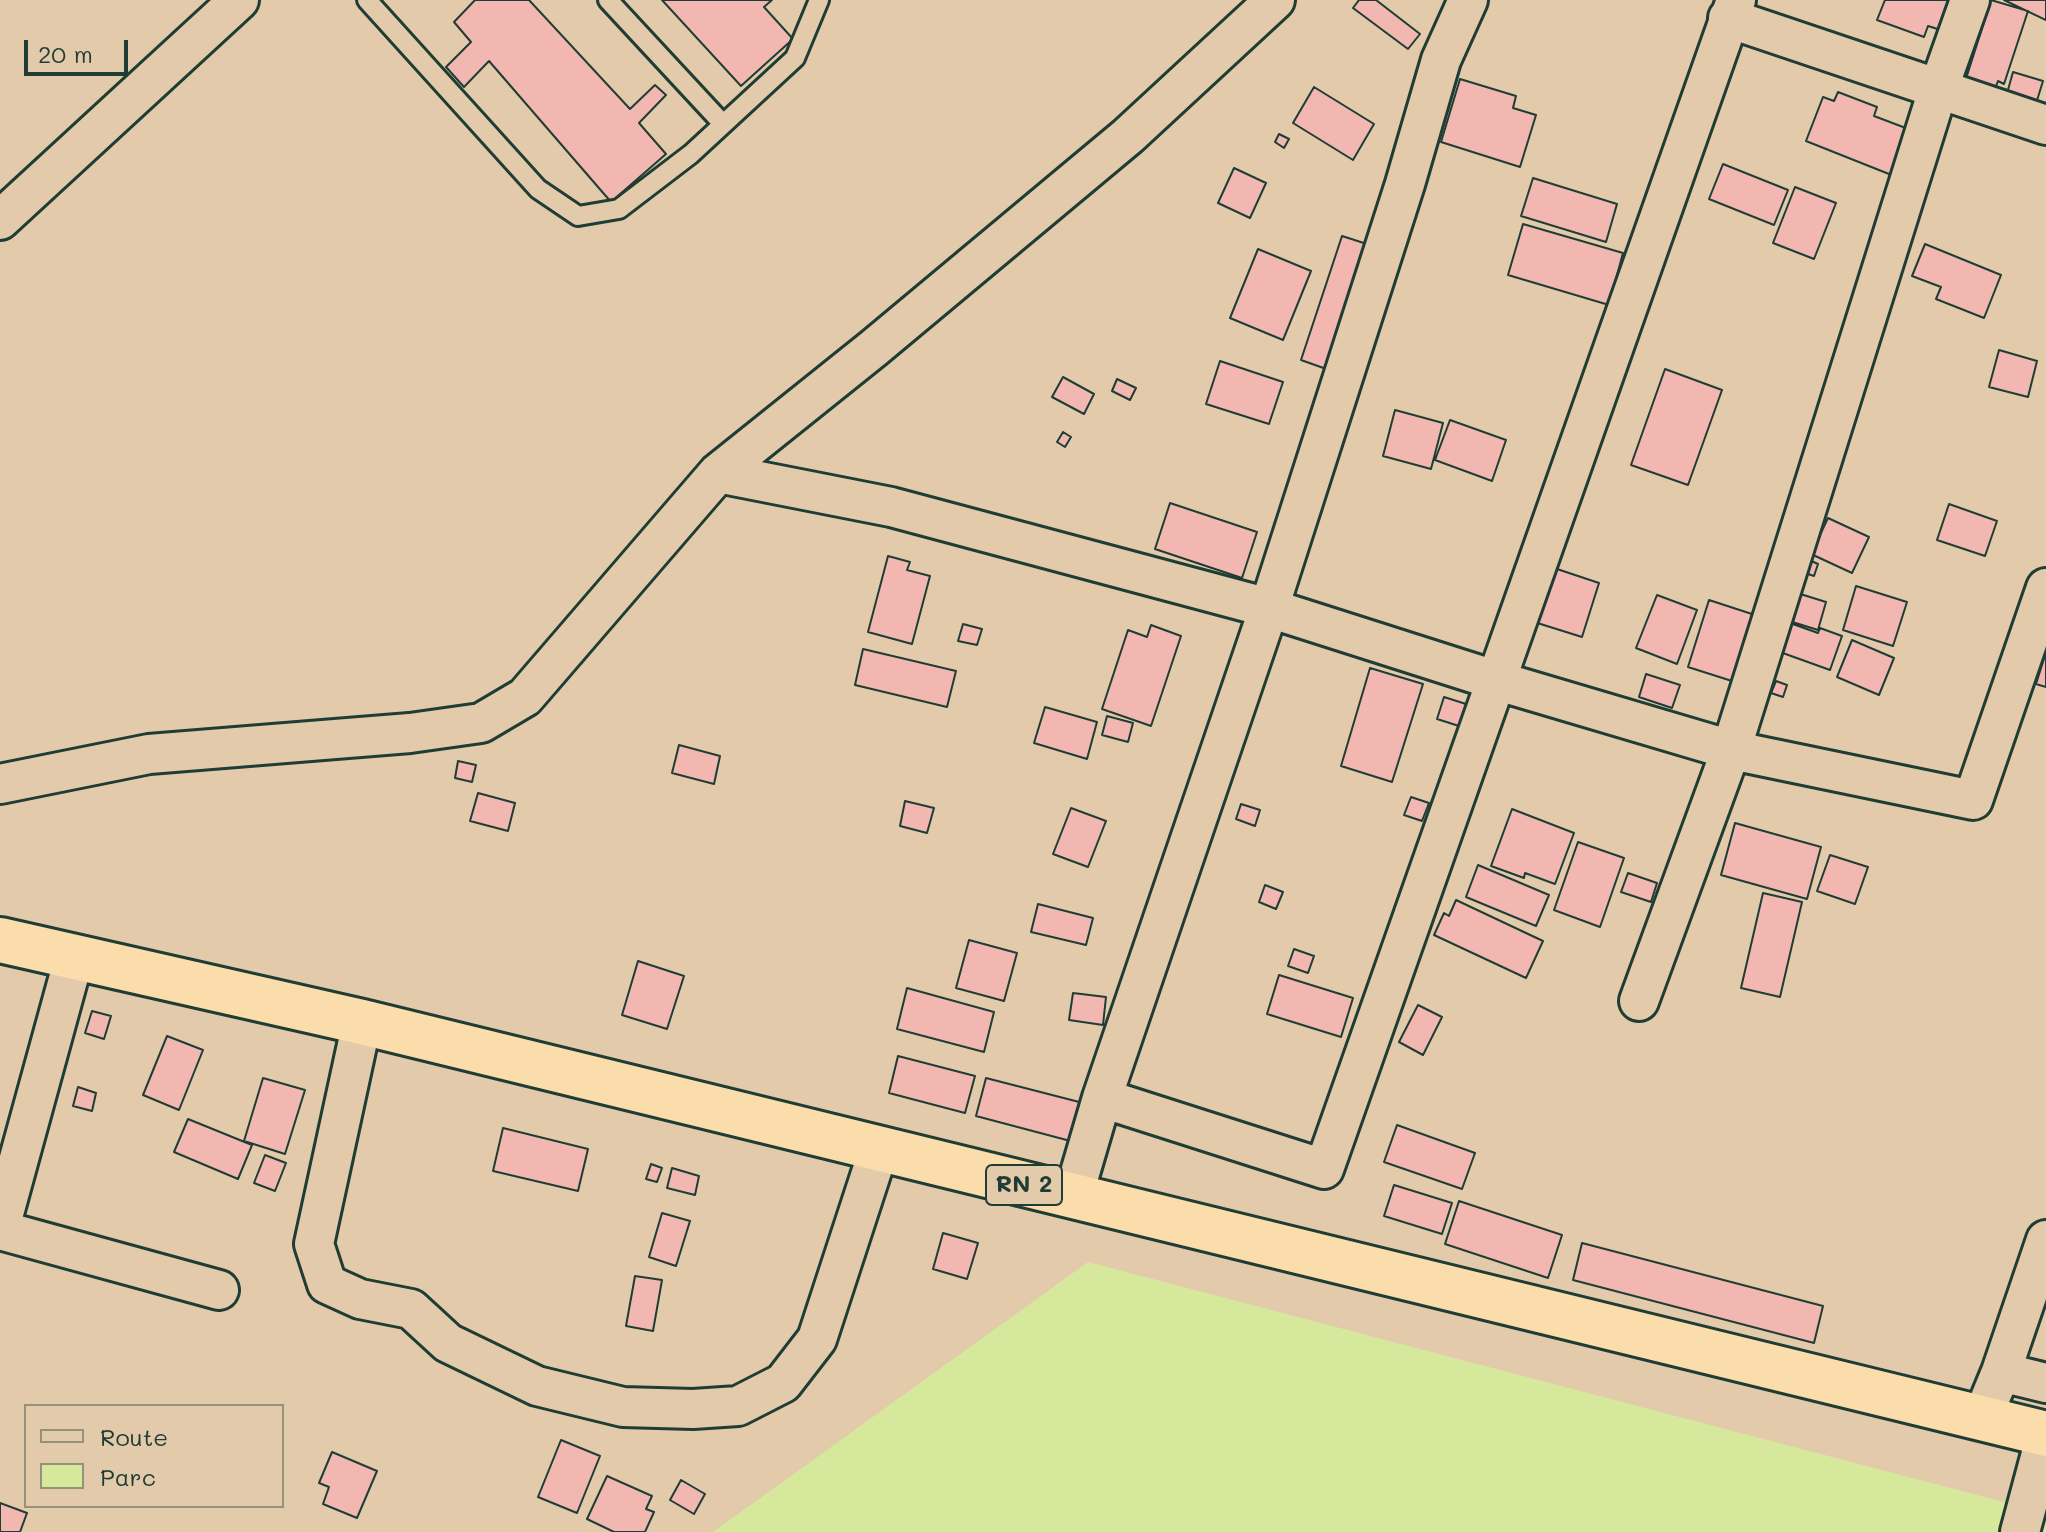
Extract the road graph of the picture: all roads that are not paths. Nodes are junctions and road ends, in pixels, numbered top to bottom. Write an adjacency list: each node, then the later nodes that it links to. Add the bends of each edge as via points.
1 (239, 0): 12 (street)
2 (367, 0): 10 (lane, via 538,189 578,216 619,209)
3 (608, 0): 10 (lane)
4 (819, 0): 10 (lane, via 795,58)
5 (1275, 0): 13 (street, via 1128,136)
6 (1468, 0): 15 (street, via 1441,60)
7 (1970, 0): 9 (street)
8 (1732, 9): 9 (street); 16 (street)
9 (1938, 90): 11 (street); 17 (street)
10 (723, 124)
11 (2046, 125)
12 (0, 220)
13 (718, 473): 15 (street, via 891,507); 18 (street, via 525,697 481,723 149,754)
14 (2046, 588): 17 (street, via 1973,800)
15 (1269, 608): 16 (street); 23 (street)
16 (1498, 681): 17 (street); 23 (street, via 1324,1169)
17 (1731, 750): 21 (street)
18 (0, 784)
19 (0, 940): 20 (highway, RN 2)
20 (74, 958): 22 (highway, RN 2); 25 (street)
21 (1639, 1001)
22 (362, 1022): 24 (highway, RN 2); 24 (street, via 314,1244 327,1284 360,1299 411,1309 448,1343 537,1386 623,1407 693,1409 738,1406 783,1383 817,1339)
23 (1102, 1098): 26 (street)
24 (879, 1149): 26 (highway, RN 2)
25 (6, 1190): 27 (street)
26 (1073, 1197): 32 (highway, RN 2)
27 (0, 1229): 29 (street)
28 (2046, 1240): 30 (street)
29 (219, 1290)
30 (2001, 1372): 31 (street); 32 (street)
31 (2046, 1383)
32 (1982, 1418): 33 (highway, RN 2)
33 (2046, 1435): 34 (street)
34 (2020, 1532)

